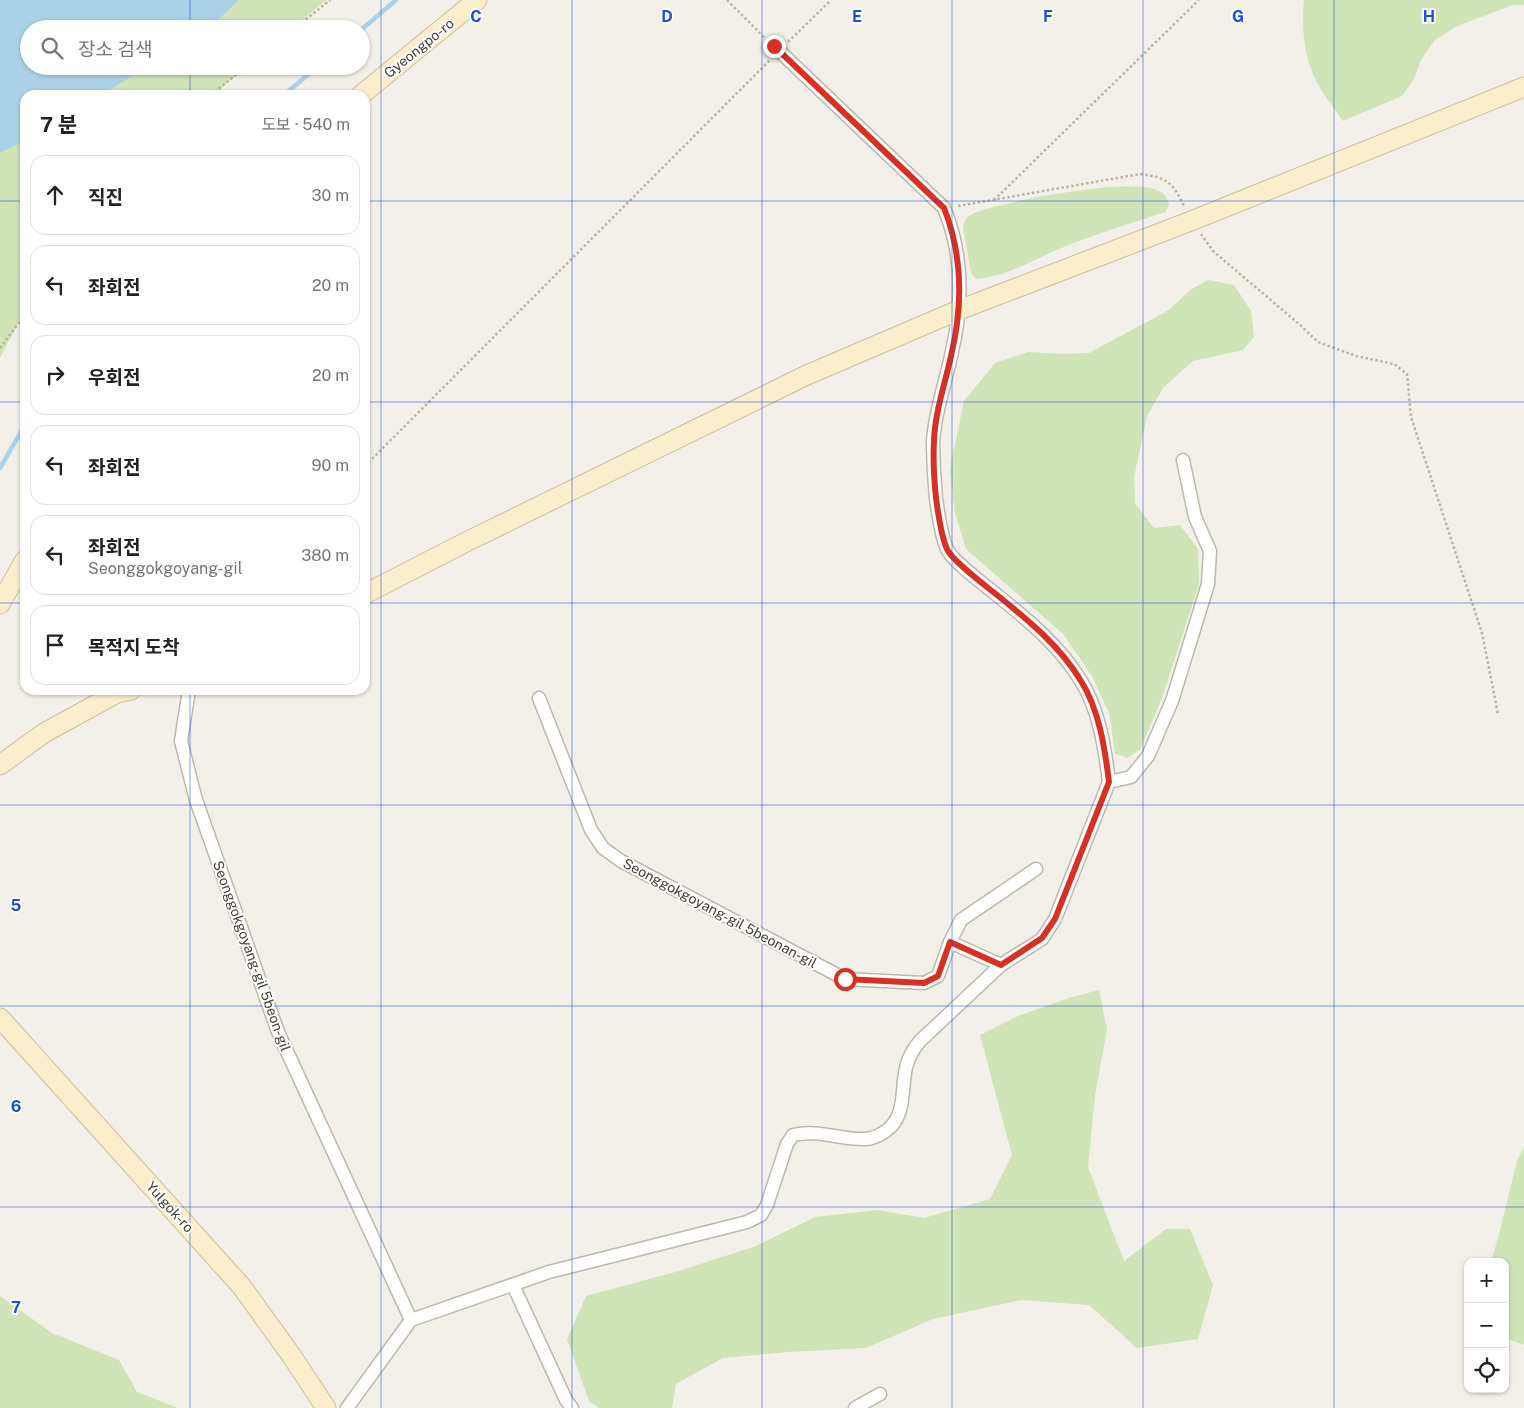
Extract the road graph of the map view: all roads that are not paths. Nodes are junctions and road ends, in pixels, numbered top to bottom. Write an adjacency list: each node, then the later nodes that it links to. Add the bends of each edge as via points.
1 (477, 0): 4 (street, Gyeongpo-ro)
2 (776, 49): 5 (street, via 944,208 958,255)
3 (1524, 87): 5 (street)
4 (367, 90)
5 (959, 310): 8 (street, via 807,375); 14 (street, via 934,440 938,514 947,551 1053,643 1082,681 1097,716)
6 (1183, 460): 14 (street, via 1196,517 1210,552 1208,584 1172,701 1148,756 1131,777)
7 (20, 569): 9 (street)
8 (370, 591)
9 (0, 604)
10 (113, 695): 13 (street, via 44,733)
11 (188, 695): 20 (street, Seonggokgoyang-gil 5beon-gil, via 180,741 202,819 278,1032)
12 (539, 698): 16 (street, Seonggokgoyang-gil 5beonan-gil, via 591,830 603,848 621,861 845,979 924,983 938,976)
13 (0, 765)
14 (1109, 782): 17 (street, via 1055,919 1042,938)
15 (1036, 869): 16 (street, Seonggokgoyang-gil 5beonan-gil, via 961,920)
16 (950, 942): 17 (street)
17 (1001, 965): 19 (street, via 911,1052 906,1065 901,1110 893,1126 866,1139 806,1132 793,1135 761,1215 747,1222 549,1272)
18 (0, 1018): 22 (street, Yulgok-ro, via 242,1287)
19 (513, 1285): 20 (street); 24 (street)
20 (411, 1320): 23 (street)
21 (880, 1394): 25 (street)
22 (326, 1408)
23 (347, 1408)
24 (572, 1408)
25 (855, 1408)

